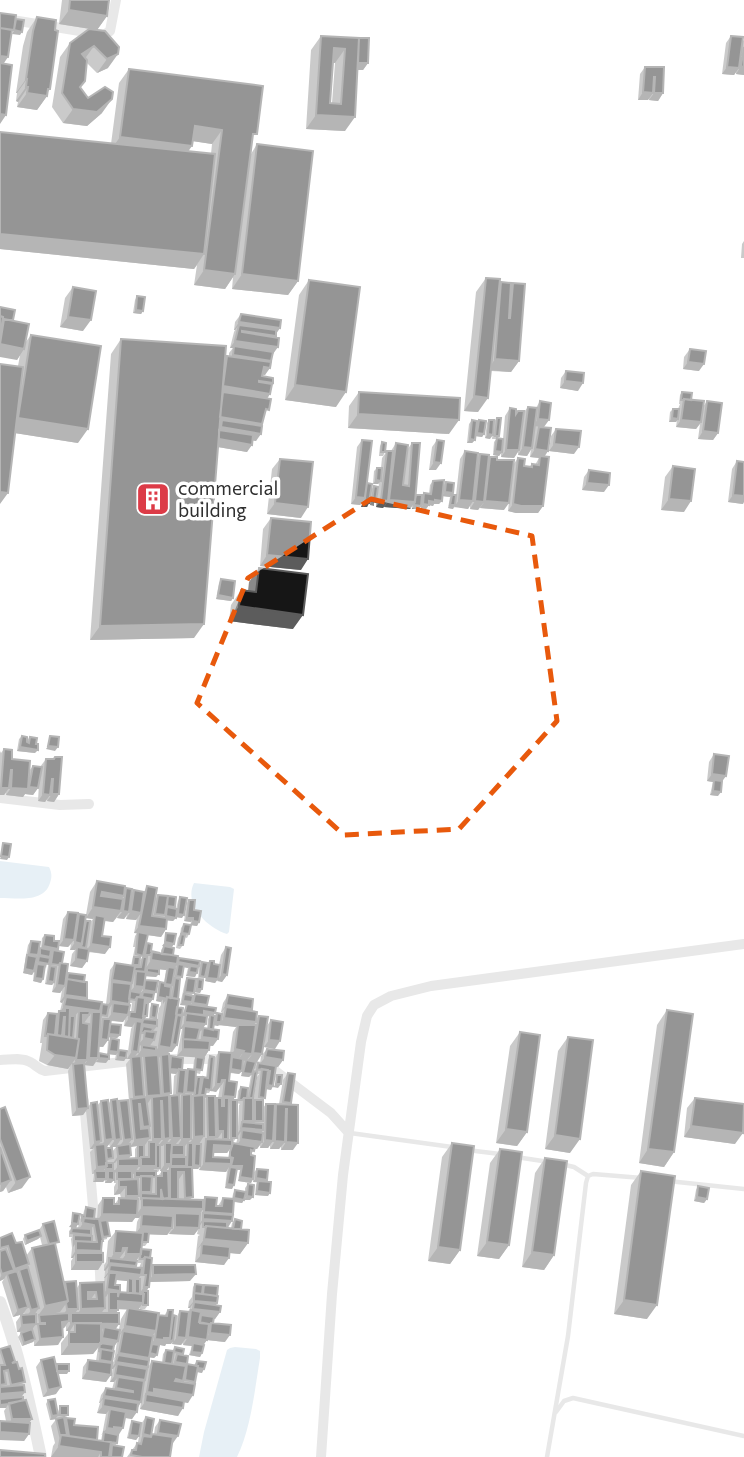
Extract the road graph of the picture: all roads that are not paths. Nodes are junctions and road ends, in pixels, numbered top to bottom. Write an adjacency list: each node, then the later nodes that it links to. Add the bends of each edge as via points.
1 (116, 0): 2 (street, via 110,31 104,35)
2 (0, 18)
3 (0, 797): 4 (street)
4 (89, 804)
5 (744, 944): 12 (street, via 431,986 391,996 374,1005 368,1016)
6 (153, 1059): 9 (street)
7 (166, 1059): 12 (street, via 230,1059 274,1070 331,1113)
8 (0, 1060): 9 (street, via 23,1059 45,1071)
9 (81, 1068): 10 (street)
10 (82, 1080)
11 (83, 1093): 17 (street)
12 (349, 1133): 13 (lane, via 541,1160 573,1167); 24 (street)
13 (588, 1177): 14 (lane); 21 (lane)
14 (649, 1179)
15 (663, 1180): 16 (lane)
16 (744, 1189)
17 (95, 1226)
18 (98, 1243): 20 (street, via 102,1313)
19 (0, 1302): 23 (street, via 13,1320)
20 (83, 1318)
21 (554, 1415): 22 (lane, via 559,1405 573,1398); 25 (lane)
22 (744, 1436)
23 (36, 1456)
24 (321, 1457)
25 (548, 1457)

